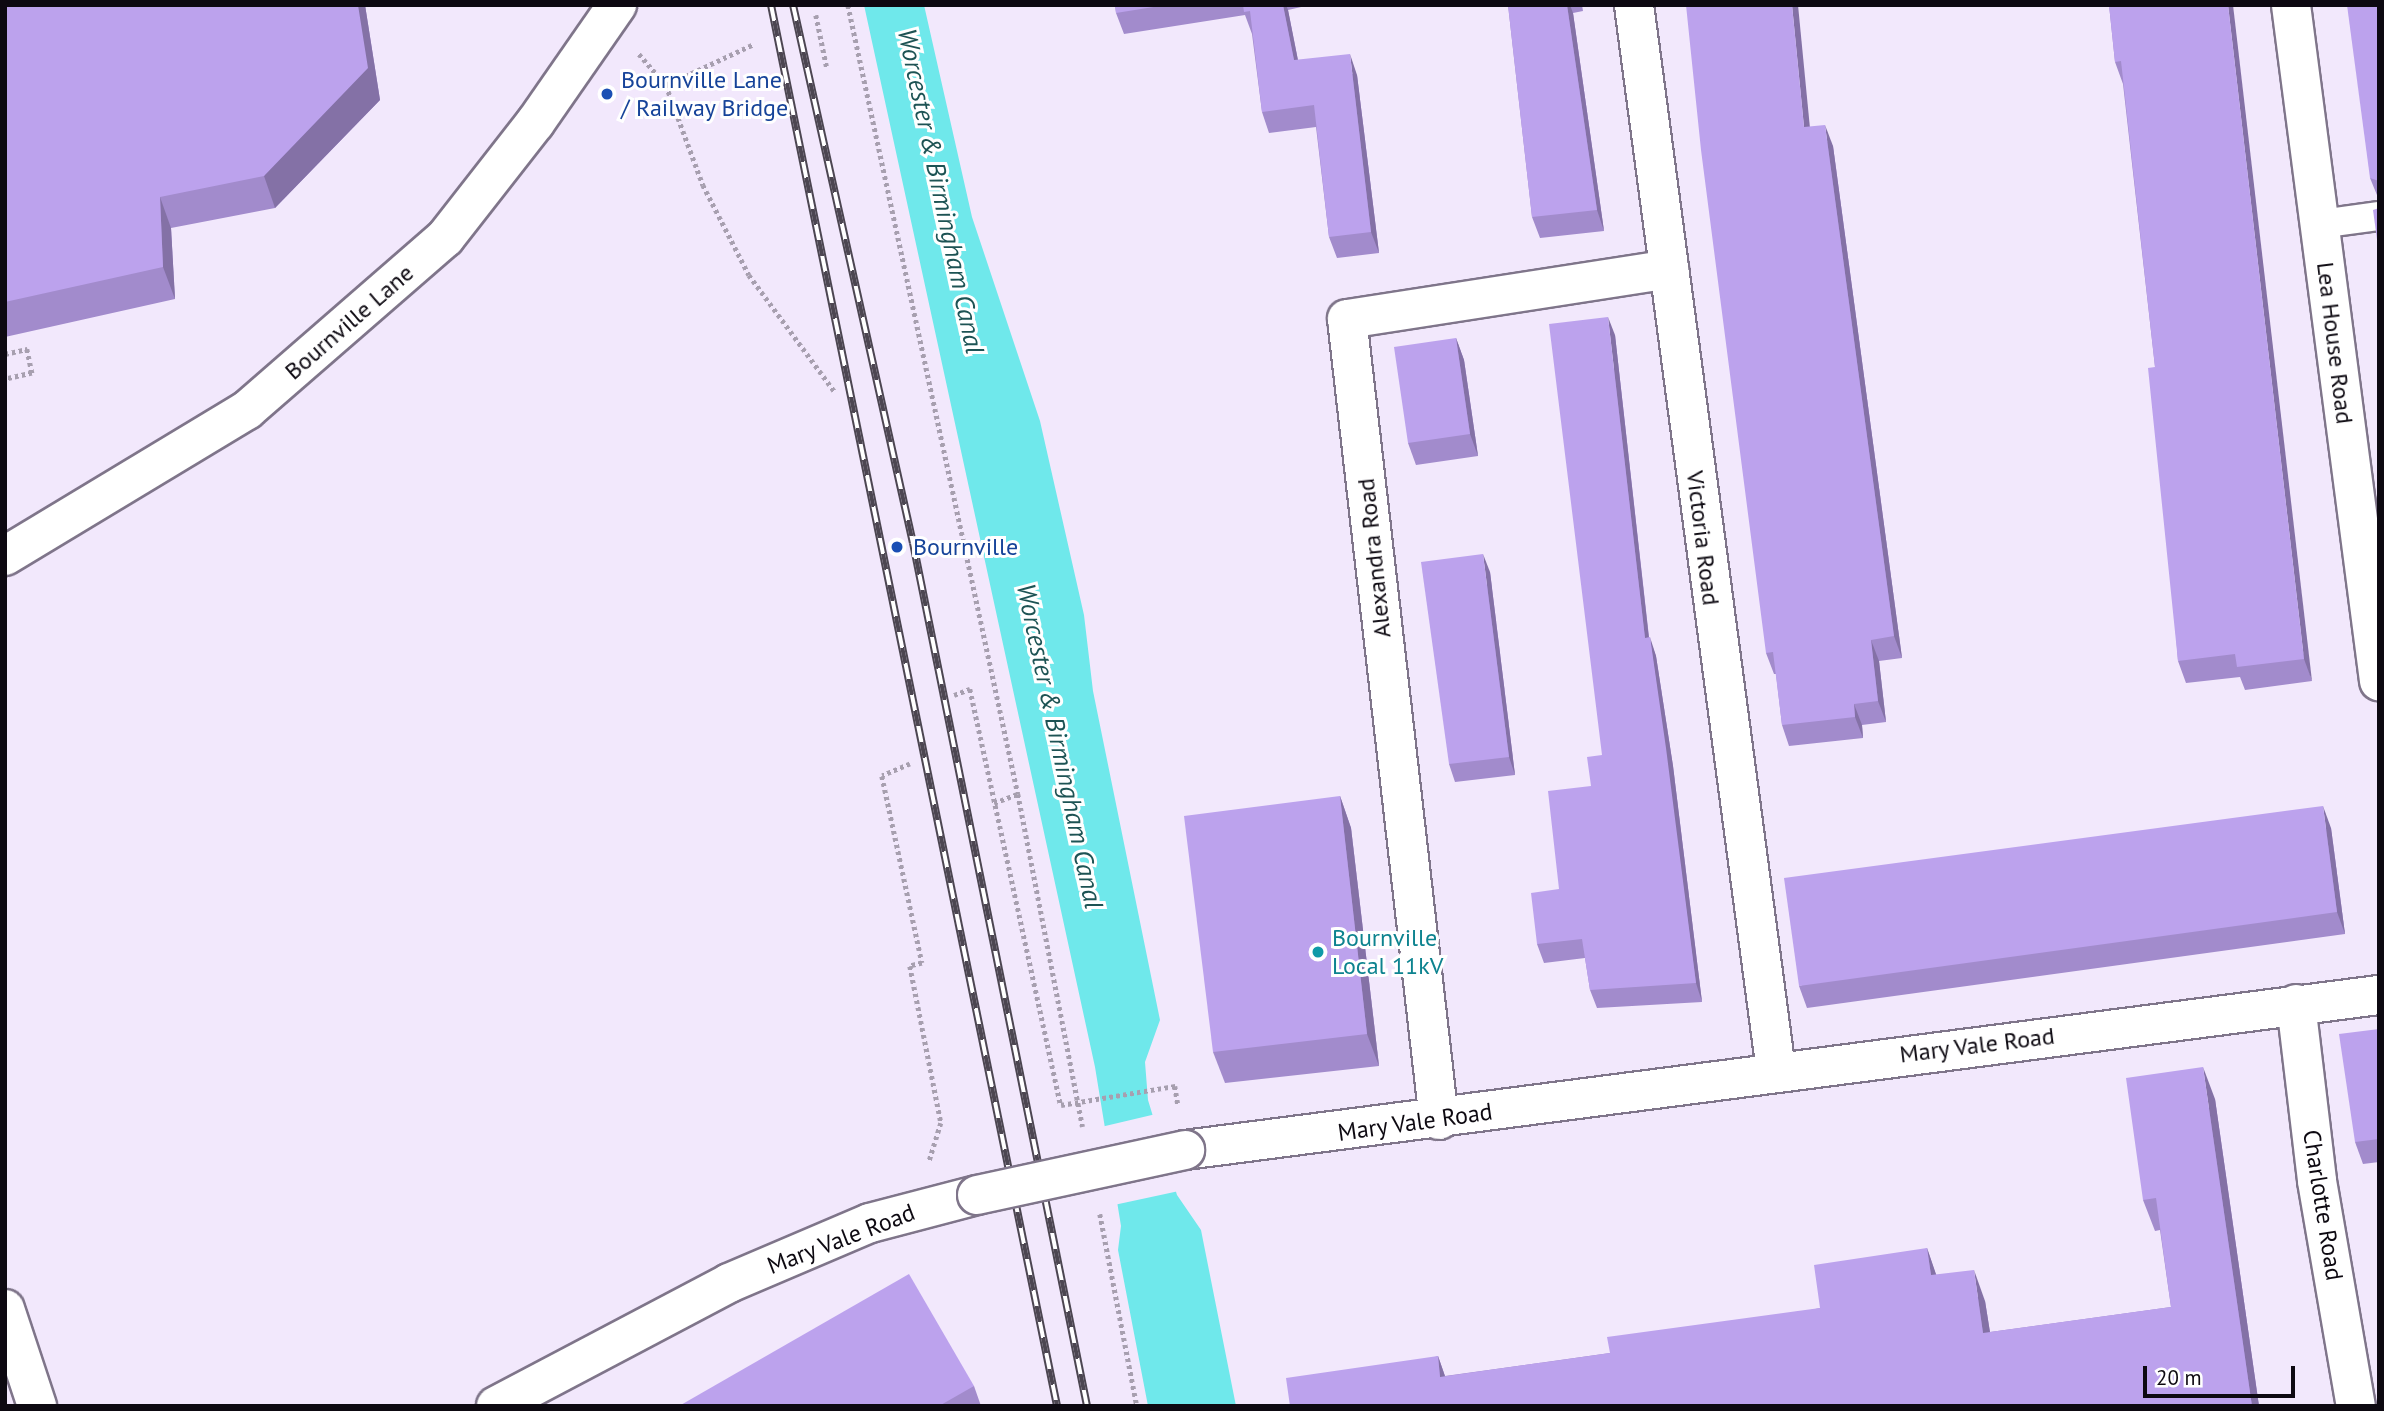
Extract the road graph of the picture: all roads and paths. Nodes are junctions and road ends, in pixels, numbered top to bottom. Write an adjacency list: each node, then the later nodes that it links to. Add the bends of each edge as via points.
1 (617, 5): 14 (street, Bournville Lane, via 535,123 445,238 247,410)
2 (848, 5): 18 (path)
3 (1634, 5): 10 (street, Victoria Road)
4 (2291, 5): 9 (street, Lea House Road)
5 (816, 15): 7 (path)
6 (754, 44): 13 (path, via 666,85 703,185 749,275)
7 (827, 68)
8 (2379, 216): 9 (lane)
9 (2320, 224): 15 (street, Lea House Road)
10 (1669, 269): 22 (street, Victoria Road); 24 (street, Alexandra Road, via 1347,319)
11 (5, 354): 12 (path, via 27,349 32,373)
12 (5, 379)
13 (835, 392)
14 (5, 556)
15 (2379, 681)
16 (954, 695): 19 (path, via 970,689)
17 (909, 764): 27 (path, via 882,776 922,963 910,966 942,1123)
18 (1018, 794): 19 (path); 25 (path)
19 (993, 803): 23 (path, bridge, via 1061,1105)
20 (2379, 995): 21 (street, Mary Vale Road)
21 (2296, 1004): 22 (street, Mary Vale Road); 32 (street, Charlotte Road, via 2317,1181)
22 (1776, 1071): 24 (street, Mary Vale Road)
23 (1175, 1086)
24 (1439, 1120): 27 (street, Mary Vale Road, bridge, via 1185,1150)
25 (1084, 1134)
26 (1097, 1202): 31 (path)
27 (914, 1209): 30 (street, Mary Vale Road, via 729,1283)
28 (5, 1309): 29 (street)
29 (37, 1406)
30 (496, 1406)
31 (1137, 1406)
32 (2356, 1406)

